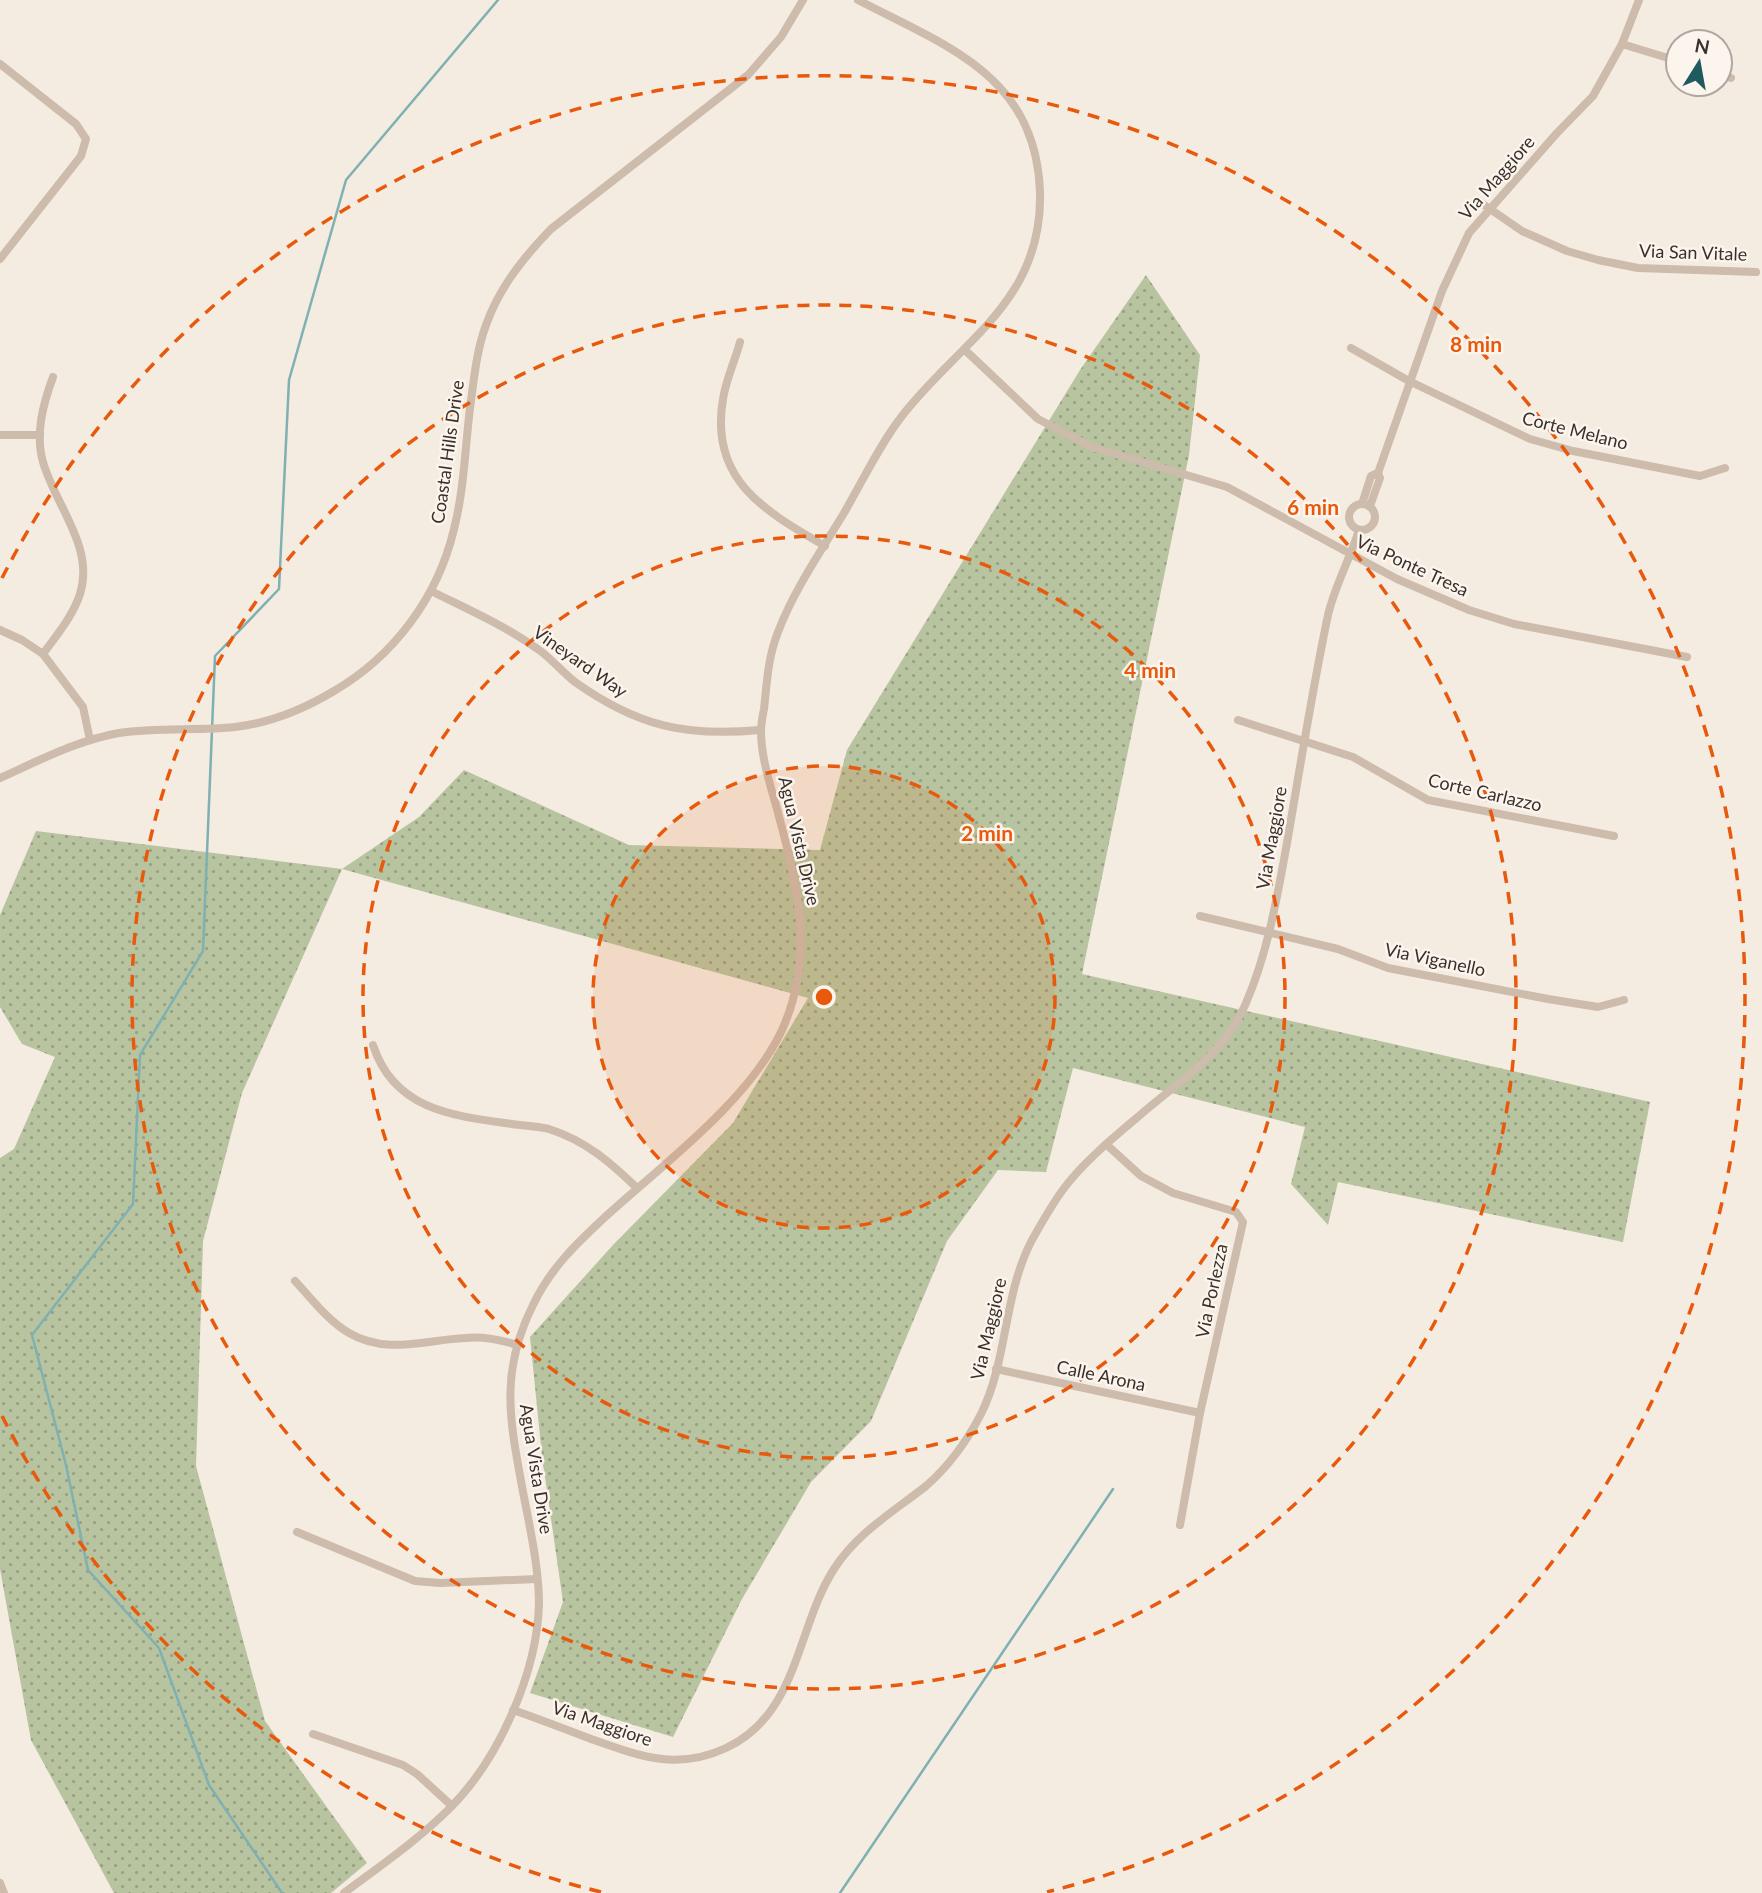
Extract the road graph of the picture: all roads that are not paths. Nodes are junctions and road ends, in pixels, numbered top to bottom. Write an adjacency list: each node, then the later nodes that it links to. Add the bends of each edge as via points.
1 (803, 0): 23 (street, Coastal Hills Drive, via 781,37 748,75 551,229 505,285 480,342 457,515 446,558)
2 (858, 0): 13 (street, Agua Vista Drive, via 971,60 1012,101 1032,145 1040,191 1032,250 1013,293)
3 (1639, 0): 4 (street, Via Maggiore)
4 (1622, 44): 5 (street); 8 (street, Via Maggiore, via 1593,96)
5 (1664, 57)
6 (0, 64): 9 (street, via 76,124 86,139 81,156)
7 (1477, 200): 8 (street, Via San Vitale)
8 (1490, 209): 10 (street, Via San Vitale, via 1521,231 1598,260 1638,268); 15 (street, Via Maggiore, via 1469,233)
9 (0, 259)
10 (1756, 272)
11 (740, 342): 21 (street, via 722,412 722,435 733,469 762,506)
12 (1351, 348): 15 (street, Corte Melano)
13 (965, 350): 21 (street, Agua Vista Drive, via 926,385 896,424); 22 (street, Via Ponte Tresa, via 1038,419 1072,438 1227,487)
14 (53, 377): 17 (street, via 44,401)
15 (1409, 382): 18 (street, Corte Melano, via 1517,435 1573,451 1700,476); 19 (street, Via Maggiore, via 1380,478)
16 (0, 435): 17 (street)
17 (40, 435): 25 (street, via 42,460 82,553 80,594)
18 (1725, 468)
19 (1366, 505): 20 (street, via 1352,510 1349,518); 20 (street, via 1375,513 1373,525)
20 (1359, 530): 22 (street, Via Maggiore)
21 (825, 545): 28 (street, Agua Vista Drive, via 777,635)
22 (1351, 555): 26 (street, Via Ponte Tresa, via 1420,590 1499,620); 30 (street, Via Maggiore, via 1329,614)
23 (431, 591): 28 (street, Vineyard Way, via 540,651 607,704 636,718 696,731); 29 (street, Coastal Hills Drive, via 401,635 374,663 335,691 297,710 234,727 140,730)
24 (0, 630): 25 (street)
25 (43, 654): 29 (street, via 83,707)
26 (1687, 657)
27 (1238, 720): 30 (street, Corte Carlazzo)
28 (760, 730): 38 (street, Agua Vista Drive, via 799,895 801,940 795,990 781,1030 756,1073)
29 (90, 740): 31 (street, Coastal Hills Drive)
30 (1305, 743): 32 (street, Corte Carlazzo, via 1353,757 1428,800); 34 (street, Via Maggiore)
31 (0, 778)
32 (1614, 836)
33 (1200, 916): 34 (street, Via Viganello)
34 (1271, 932): 35 (street, Via Viganello, via 1388,968 1443,979 1598,1007); 37 (street, Via Maggiore, via 1247,1002 1226,1039)
35 (1624, 1000)
36 (373, 1045): 38 (street, via 387,1075 418,1102 446,1114 560,1133 595,1150)
37 (1107, 1145): 41 (street, Via Maggiore, via 1063,1188 1031,1243 1014,1283); 42 (street, Via Porlezza, via 1141,1176 1173,1193 1236,1212 1243,1222)
38 (637, 1188): 40 (street, Agua Vista Drive, via 556,1267 529,1312)
39 (295, 1281): 40 (street, via 337,1325 374,1343 408,1346 477,1337)
40 (518, 1345): 45 (street, Agua Vista Drive, via 511,1376 510,1417)
41 (996, 1369): 42 (street, Calle Arona); 46 (street, Via Maggiore, via 981,1414 948,1465 864,1534 837,1565 820,1595 783,1695 745,1737 702,1757 657,1759 634,1755)
42 (1200, 1413): 43 (street, Via Porlezza)
43 (1180, 1525)
44 (298, 1532): 45 (street, via 415,1581)
45 (537, 1579): 46 (street, Agua Vista Drive, via 533,1646)
46 (513, 1710): 48 (street, Agua Vista Drive, via 481,1770)
47 (313, 1734): 48 (street, via 403,1765)
48 (452, 1806): 51 (street, Agua Vista Drive)
49 (0, 1884): 50 (street)
50 (4, 1893)
51 (344, 1893)

